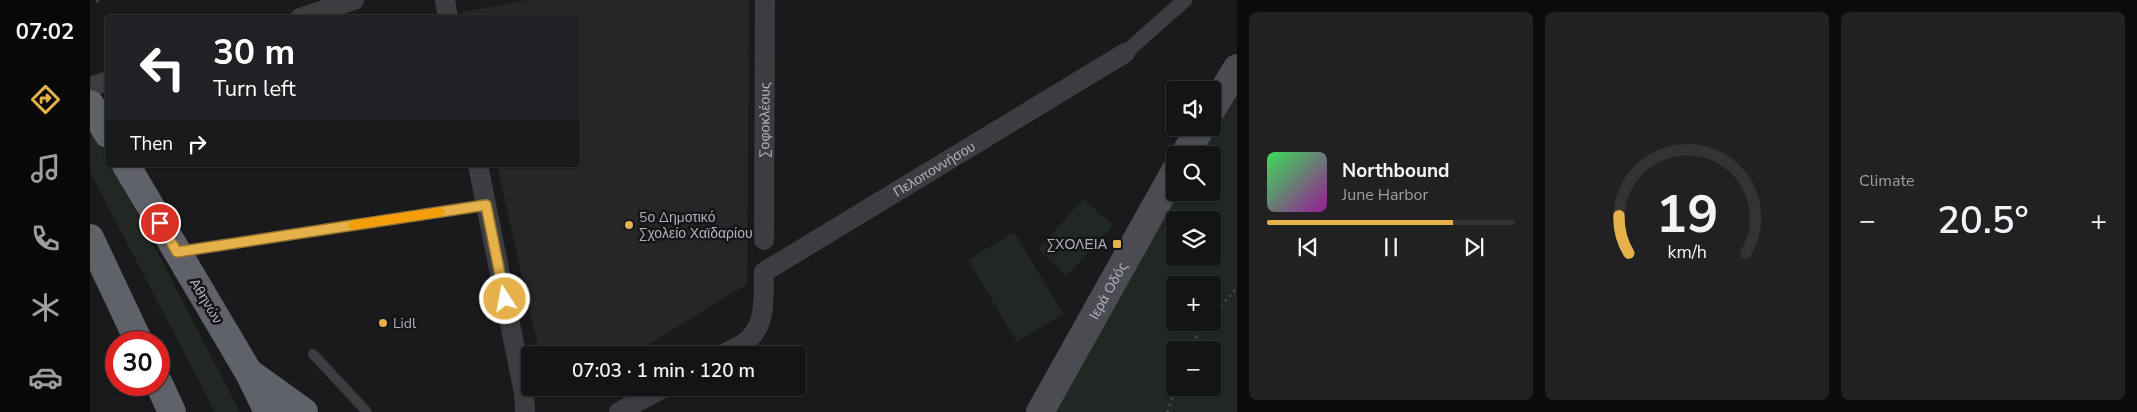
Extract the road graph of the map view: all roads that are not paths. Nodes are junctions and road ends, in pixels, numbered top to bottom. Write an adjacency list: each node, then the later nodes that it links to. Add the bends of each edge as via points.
1 (354, 0): 5 (street)
2 (445, 0): 6 (street)
3 (765, 0): 19 (street, Σοφοκλέους)
4 (1185, 0): 7 (street, Πελοποννήσου)
5 (309, 15)
6 (448, 15)
7 (1125, 53): 22 (street, Πελοποννήσου, via 764,272 763,311 759,327 748,340)
8 (1237, 68): 11 (main road)
9 (105, 82): 10 (street)
10 (90, 87)
11 (1221, 94)
12 (90, 104): 13 (highway)
13 (105, 129)
14 (127, 167): 20 (highway, Αθηνών)
15 (478, 167): 17 (street)
16 (1166, 187): 33 (main road, Ιερά Οδός)
17 (486, 205): 20 (lane); 31 (street, via 524,393)
18 (90, 238): 21 (highway)
19 (764, 240)
20 (177, 252): 24 (highway, Αθηνών)
21 (134, 331)
22 (737, 346)
23 (314, 354): 30 (lane)
24 (249, 373): 28 (highway, Αθηνών); 29 (highway)
25 (165, 396): 27 (highway)
26 (648, 396): 32 (street)
27 (172, 412)
28 (268, 412)
29 (304, 412)
30 (367, 412)
31 (525, 412)
32 (619, 412)
33 (1040, 412)

